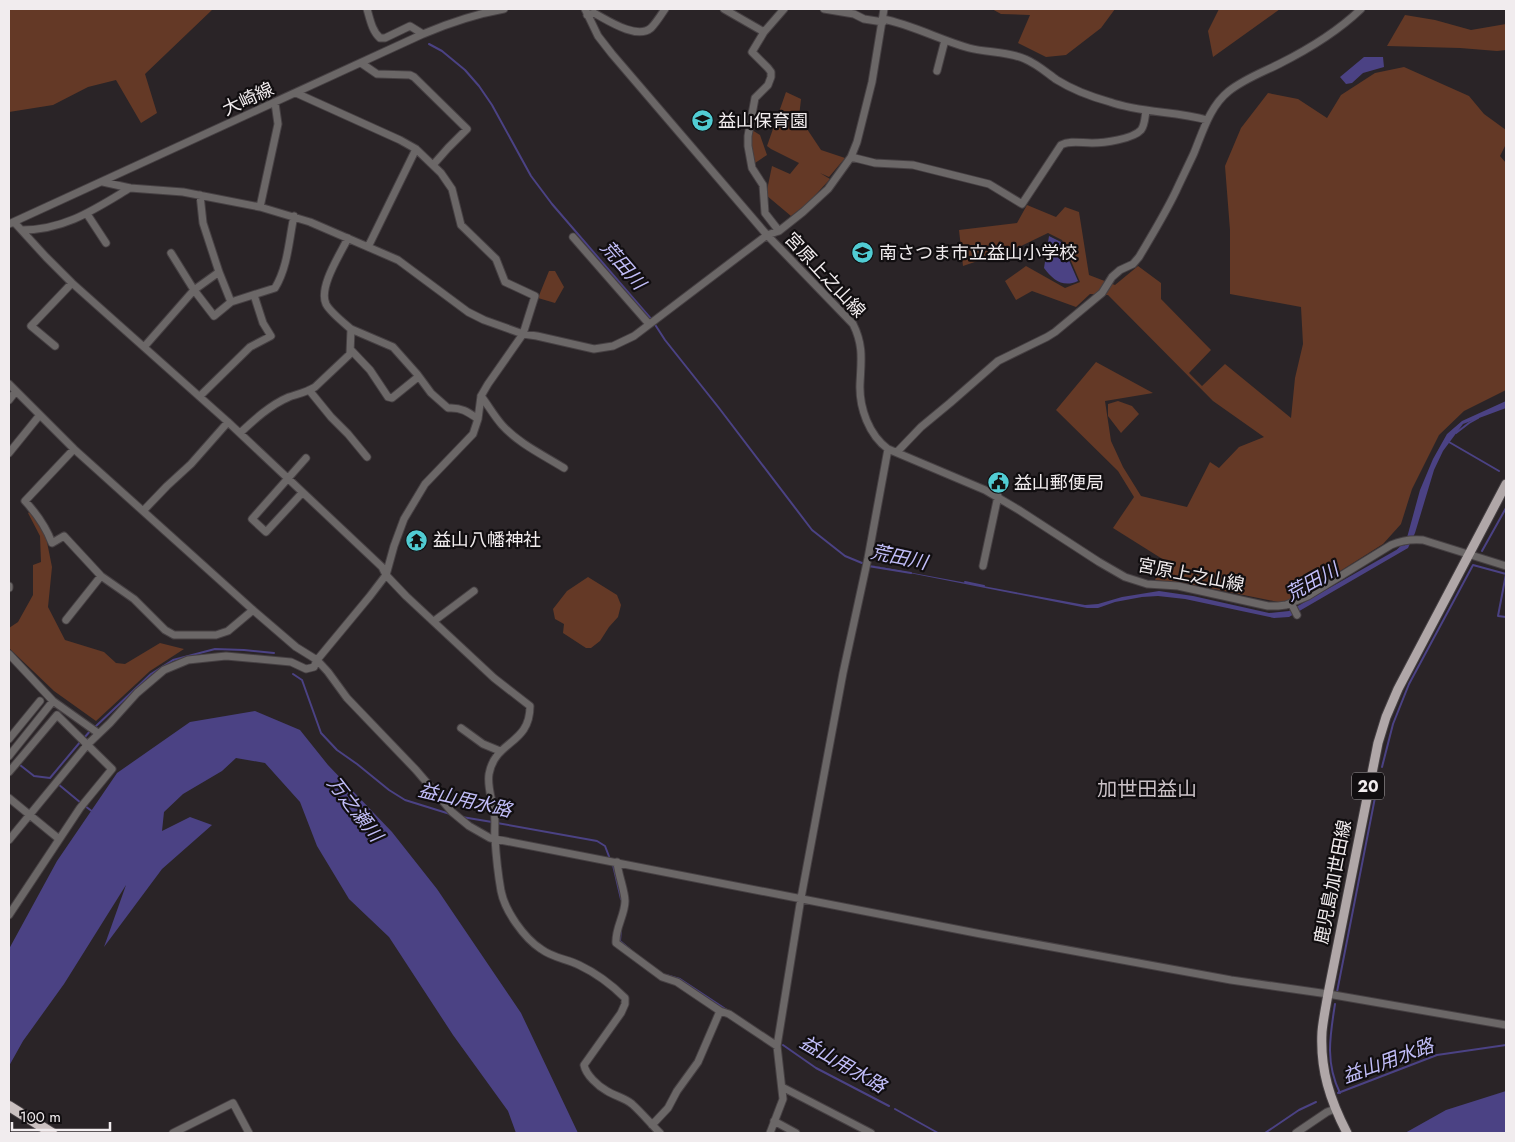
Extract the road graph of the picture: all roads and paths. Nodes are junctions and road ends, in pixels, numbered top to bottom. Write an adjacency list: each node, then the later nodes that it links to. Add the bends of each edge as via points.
1 (367, 9): 12 (street, via 380,38 410,26)
2 (504, 9): 12 (street, 大崎線, via 452,22)
3 (665, 9): 9 (street, via 651,28 640,32 630,31)
4 (724, 9): 11 (street)
5 (784, 9): 11 (street)
6 (824, 9): 10 (street)
7 (884, 9): 10 (street)
8 (1361, 9): 19 (street, via 1320,41 1230,90)
9 (586, 12): 32 (street, 宮原上之山線, via 612,54)
10 (883, 20): 13 (street, via 910,26); 21 (street, via 872,82)
11 (764, 32): 31 (street, via 752,52 768,68 770,81 755,98 748,146 752,168 763,185 765,213)
12 (423, 34): 14 (street, 大崎線)
13 (945, 40): 15 (street); 18 (street, via 1028,60 1058,80 1088,94 1126,108)
14 (361, 63): 16 (street, 大崎線); 22 (street, via 377,74 414,77 467,129)
15 (937, 71)
16 (296, 93): 17 (street, 大崎線); 20 (street)
17 (275, 103): 23 (street, 大崎線); 26 (street, via 278,124)
18 (1146, 111): 19 (street); 21 (street, via 1140,131 1125,138 1061,145 1022,204 989,184 913,165 876,163)
19 (1207, 120): 62 (street, via 1175,193 1139,257 1112,277 1102,293 1055,332 998,361 921,427)
20 (416, 149): 22 (street); 36 (street)
21 (851, 157): 31 (street, via 828,189)
22 (433, 165): 45 (street, via 452,189 461,225 496,259 505,282 535,296)
23 (104, 182): 24 (street); 29 (street, 大崎線)
24 (130, 188): 25 (street); 27 (street)
25 (200, 195): 26 (street); 38 (street, via 203,223)
26 (260, 207): 28 (street)
27 (86, 214): 30 (street, via 57,226); 35 (street)
28 (294, 216): 34 (street); 41 (street, via 279,282 275,288)
29 (11, 223): 30 (street)
30 (22, 230): 39 (street)
31 (779, 231): 32 (street)
32 (767, 235): 43 (street); 60 (street, 宮原上之山線, via 853,324 861,346 860,386 865,417 876,438)
33 (573, 237): 43 (street)
34 (348, 238): 36 (street); 44 (street, via 324,293 326,305)
35 (106, 243)
36 (368, 247): 45 (street, via 407,265 468,312)
37 (171, 253): 40 (street)
38 (219, 272): 40 (street); 42 (street)
39 (72, 283): 46 (street, via 31,326); 47 (street)
40 (194, 290): 42 (street, via 214,316); 47 (street)
41 (254, 295): 42 (street); 53 (street, via 271,336 250,347)
42 (232, 302)
43 (650, 323): 45 (street, via 634,336 612,346 594,349)
44 (351, 329): 48 (street); 49 (street, via 393,348)
45 (523, 334): 54 (street)
46 (55, 346)
47 (144, 347): 53 (street)
48 (351, 350): 49 (street, via 370,370 388,397 392,398); 51 (street, via 349,356)
49 (418, 377): 57 (street, via 448,408 462,409)
50 (9, 384): 52 (street)
51 (309, 390): 59 (street, via 266,410); 64 (street)
52 (16, 391): 55 (street); 56 (street)
53 (200, 396): 58 (street)
54 (481, 396): 57 (street); 66 (street, via 510,433)
55 (9, 400)
56 (39, 416): 61 (street); 63 (street)
57 (478, 418): 75 (street, via 473,434 414,500)
58 (228, 422): 59 (street); 71 (street, via 191,464)
59 (240, 433): 67 (street)
60 (888, 448): 62 (street, 宮原上之山線); 100 (street)
61 (74, 449): 71 (street); 76 (street, via 26,501 47,530 52,543 64,536)
62 (897, 452): 70 (street, 宮原上之山線)
63 (9, 453)
64 (367, 457)
65 (306, 458): 67 (street)
66 (564, 468)
67 (287, 479): 69 (street); 69 (street, via 252,519 266,532)
68 (1506, 484): 72 (main road, 鹿児島加世田線 / 20)
69 (302, 493): 75 (street)
70 (998, 496): 73 (street); 78 (street, 宮原上之山線, via 1098,562 1138,582 1187,588 1268,606)
71 (142, 511): 79 (street)
72 (1468, 554): 74 (street); 78 (street, 宮原上之山線, via 1423,540 1405,540); 102 (main road, 鹿児島加世田線 / 20, via 1386,717 1371,771)
73 (983, 566)
74 (1506, 566)
75 (386, 574): 82 (street); 84 (street)
76 (101, 576): 79 (street, via 134,599 174,635 216,635 228,630); 81 (street)
77 (474, 591): 82 (street)
78 (1291, 603): 80 (street)
79 (253, 610): 84 (street)
80 (1297, 615)
81 (66, 620)
82 (434, 621): 91 (street, via 494,678 530,706 529,722 524,731)
83 (9, 654): 86 (street)
84 (316, 660): 88 (street, via 314,667 306,669 292,662 226,656 183,661 164,670 110,723); 97 (street, via 452,812 479,832)
85 (40, 701): 89 (street)
86 (53, 701): 88 (street); 92 (street)
87 (462, 728): 91 (street, via 483,744)
88 (94, 730): 90 (street)
89 (9, 739)
90 (84, 742): 93 (street, via 57,715); 95 (street); 96 (street, via 112,769)
91 (500, 751): 97 (street, via 494,758 489,776)
92 (10, 755)
93 (9, 772)
94 (9, 798): 95 (street)
95 (29, 816): 96 (street); 98 (street)
96 (59, 839): 101 (street)
97 (495, 839): 99 (street); 110 (street, via 503,896 520,930 542,951 578,964 608,982 625,998 621,1013 584,1065 585,1070 607,1091 632,1104)
98 (9, 840)
99 (617, 862): 100 (street); 103 (street, via 625,899 616,943 662,977 677,982)
100 (801, 898): 102 (street, via 1221,978); 105 (street)
101 (9, 914)
102 (1328, 994): 104 (street); 108 (main road, 鹿児島加世田線 / 20, via 1322,1054 1326,1083)
103 (720, 1011): 105 (street); 110 (street, via 698,1062 668,1108)
104 (1506, 1025)
105 (777, 1046): 106 (street)
106 (782, 1087): 109 (street, via 783,1099); 117 (street)
107 (9, 1106): 111 (highway)
108 (1336, 1112): 118 (street, via 1328,1112); 119 (main road, 鹿児島加世田線 / 20)
109 (774, 1120): 115 (street); 116 (street)
110 (652, 1125): 114 (street)
111 (52, 1133)
112 (173, 1133): 113 (street, via 232,1102)
113 (249, 1133)
114 (660, 1133)
115 (770, 1133)
116 (796, 1133)
117 (870, 1133)
118 (1296, 1133)
119 (1347, 1133)

